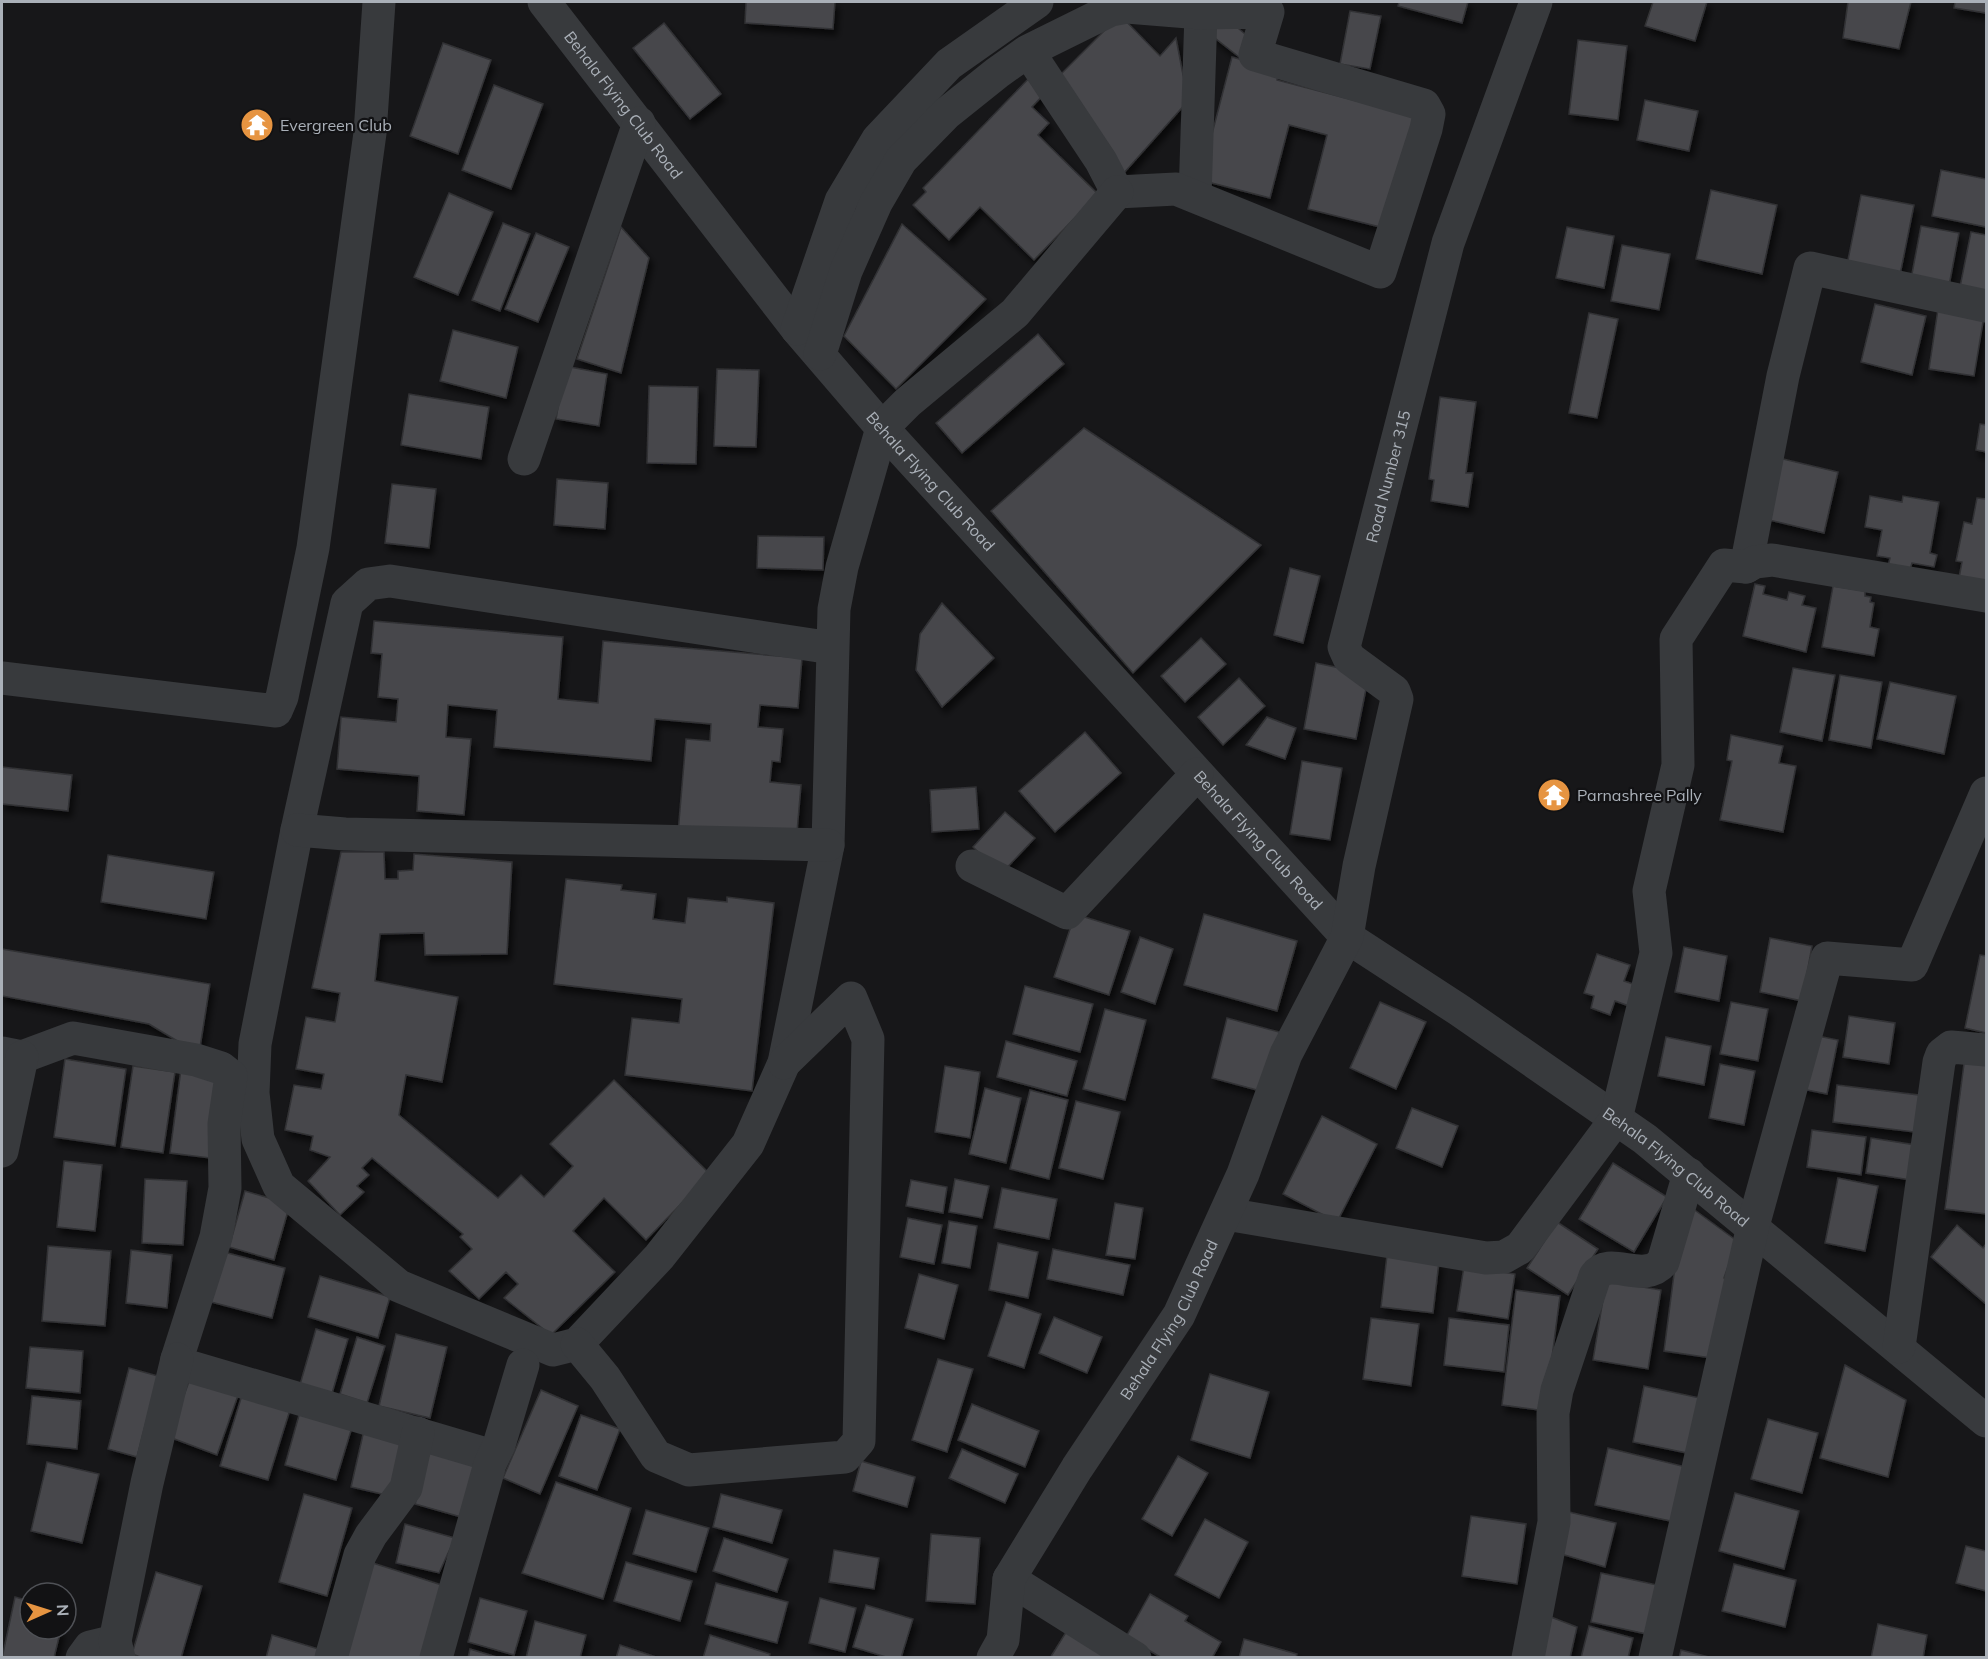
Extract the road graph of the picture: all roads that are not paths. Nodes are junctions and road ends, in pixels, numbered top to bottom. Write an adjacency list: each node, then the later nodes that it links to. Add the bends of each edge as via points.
1 (379, 2): 18 (street, via 370,134 312,555 276,711)
2 (544, 2): 7 (street, Behala Flying Club Road)
3 (1037, 2): 11 (street, via 949,64 878,139 841,201)
4 (1536, 2): 24 (street, Road Number 315, via 1448,243 1344,647 1349,658 1388,685 1397,699)
5 (1201, 13): 6 (street, via 1126,7 1111,10); 9 (street); 9 (street, via 1268,12 1255,55 1424,105 1429,114 1380,272)
6 (1028, 51): 8 (street, via 1101,161); 12 (street, via 948,113 902,160 876,203 846,271)
7 (639, 123): 11 (street, Behala Flying Club Road); 14 (street)
8 (1117, 192): 9 (street, via 1176,189); 13 (street, via 1015,313)
9 (1195, 196)
10 (1986, 306): 15 (street, via 1810,268 1783,376)
11 (797, 329): 12 (street, Behala Flying Club Road)
12 (820, 354): 13 (street, Behala Flying Club Road)
13 (882, 428): 17 (street, via 842,567); 19 (street, Behala Flying Club Road)
14 (524, 459)
15 (1746, 567): 16 (street, via 1772,560); 28 (street, via 1724,565 1676,639 1678,765 1649,891 1656,953)
16 (1986, 596)
17 (832, 648): 21 (street, via 390,581 368,584 347,603); 22 (street)
18 (2, 678)
19 (1197, 774): 23 (street, via 1067,913); 24 (street, Behala Flying Club Road)
20 (1986, 793): 32 (street, via 1912,965 1827,958)
21 (297, 830): 22 (street); 33 (street, via 255,1044 253,1093 258,1139 279,1186 399,1286 553,1350)
22 (828, 845): 27 (street)
23 (972, 866)
24 (1347, 937): 28 (street, Behala Flying Club Road); 31 (street, Behala Flying Club Road, via 1286,1054)
25 (1986, 1050): 34 (street, via 1951,1047 1942,1053 1939,1062)
26 (12, 1055): 29 (street); 35 (street, via 73,1038 196,1060 221,1068 231,1076 224,1124 225,1188 216,1237)
27 (784, 1063): 33 (street, via 748,1144 659,1257); 33 (street, via 851,998 868,1040 859,1441 845,1457 689,1470 656,1456)
28 (1617, 1119): 30 (street, Behala Flying Club Road); 31 (street, via 1520,1248 1504,1257 1486,1258)
29 (2, 1151)
30 (1689, 1174): 32 (street, Behala Flying Club Road); 47 (street, via 1663,1262 1649,1272 1600,1270 1557,1390 1553,1413 1554,1522)
31 (1226, 1214): 40 (street, Behala Flying Club Road, via 1179,1315)
32 (1753, 1226): 34 (street, Behala Flying Club Road); 48 (street)
33 (577, 1344)
34 (1899, 1347): 37 (street, Behala Flying Club Road)
35 (177, 1359): 38 (street, via 181,1364); 41 (street, via 147,1483)
36 (523, 1365): 39 (street)
37 (1986, 1421)
38 (418, 1433): 39 (street); 44 (street, via 406,1488 370,1535 360,1556)
39 (493, 1456): 45 (street)
40 (1009, 1579): 42 (street, Behala Flying Club Road); 46 (street)
41 (117, 1649): 43 (street, via 90,1647)
42 (1004, 1652)
43 (82, 1658)
44 (331, 1658)
45 (436, 1658)
46 (1135, 1658)
47 (1528, 1658)
48 (1655, 1658)

